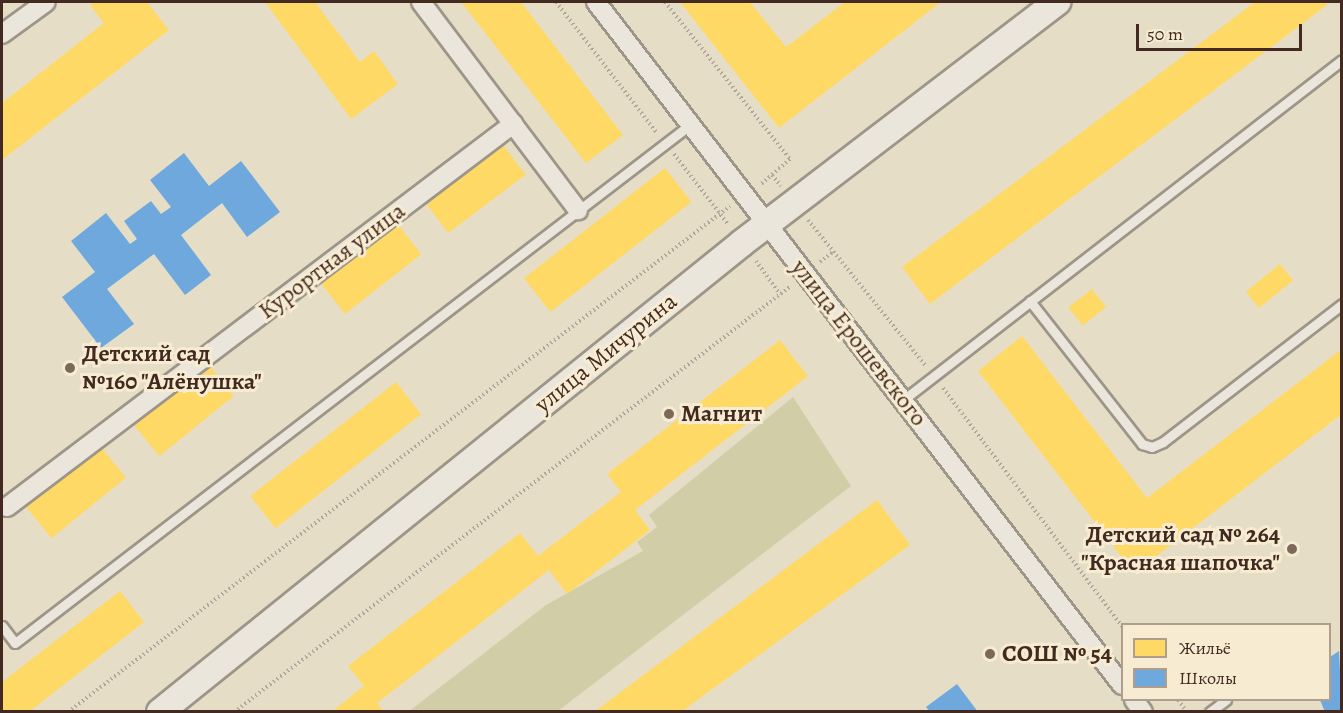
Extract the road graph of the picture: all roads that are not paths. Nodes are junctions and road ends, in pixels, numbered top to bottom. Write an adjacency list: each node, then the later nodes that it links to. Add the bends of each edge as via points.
1 (46, 2): 5 (street)
2 (421, 2): 7 (street)
3 (596, 2): 8 (street, улица Ерошевского)
4 (1057, 2): 10 (main road, улица Мичурина)
5 (2, 34)
6 (1341, 60): 11 (lane)
7 (513, 124): 9 (street); 14 (street, Курортная улица)
8 (691, 124): 9 (lane); 10 (street, улица Ерошевского)
9 (579, 210): 15 (lane, via 15,643)
10 (767, 223): 13 (street, улица Ерошевского); 18 (main road, улица Мичурина)
11 (1030, 301): 12 (lane, via 1142,444 1152,447); 13 (lane)
12 (1341, 304)
13 (903, 400): 16 (street, улица Ерошевского)
14 (7, 507)
15 (2, 626)
16 (1121, 683)
17 (1223, 701): 19 (lane)
18 (160, 711)
19 (1210, 711)

